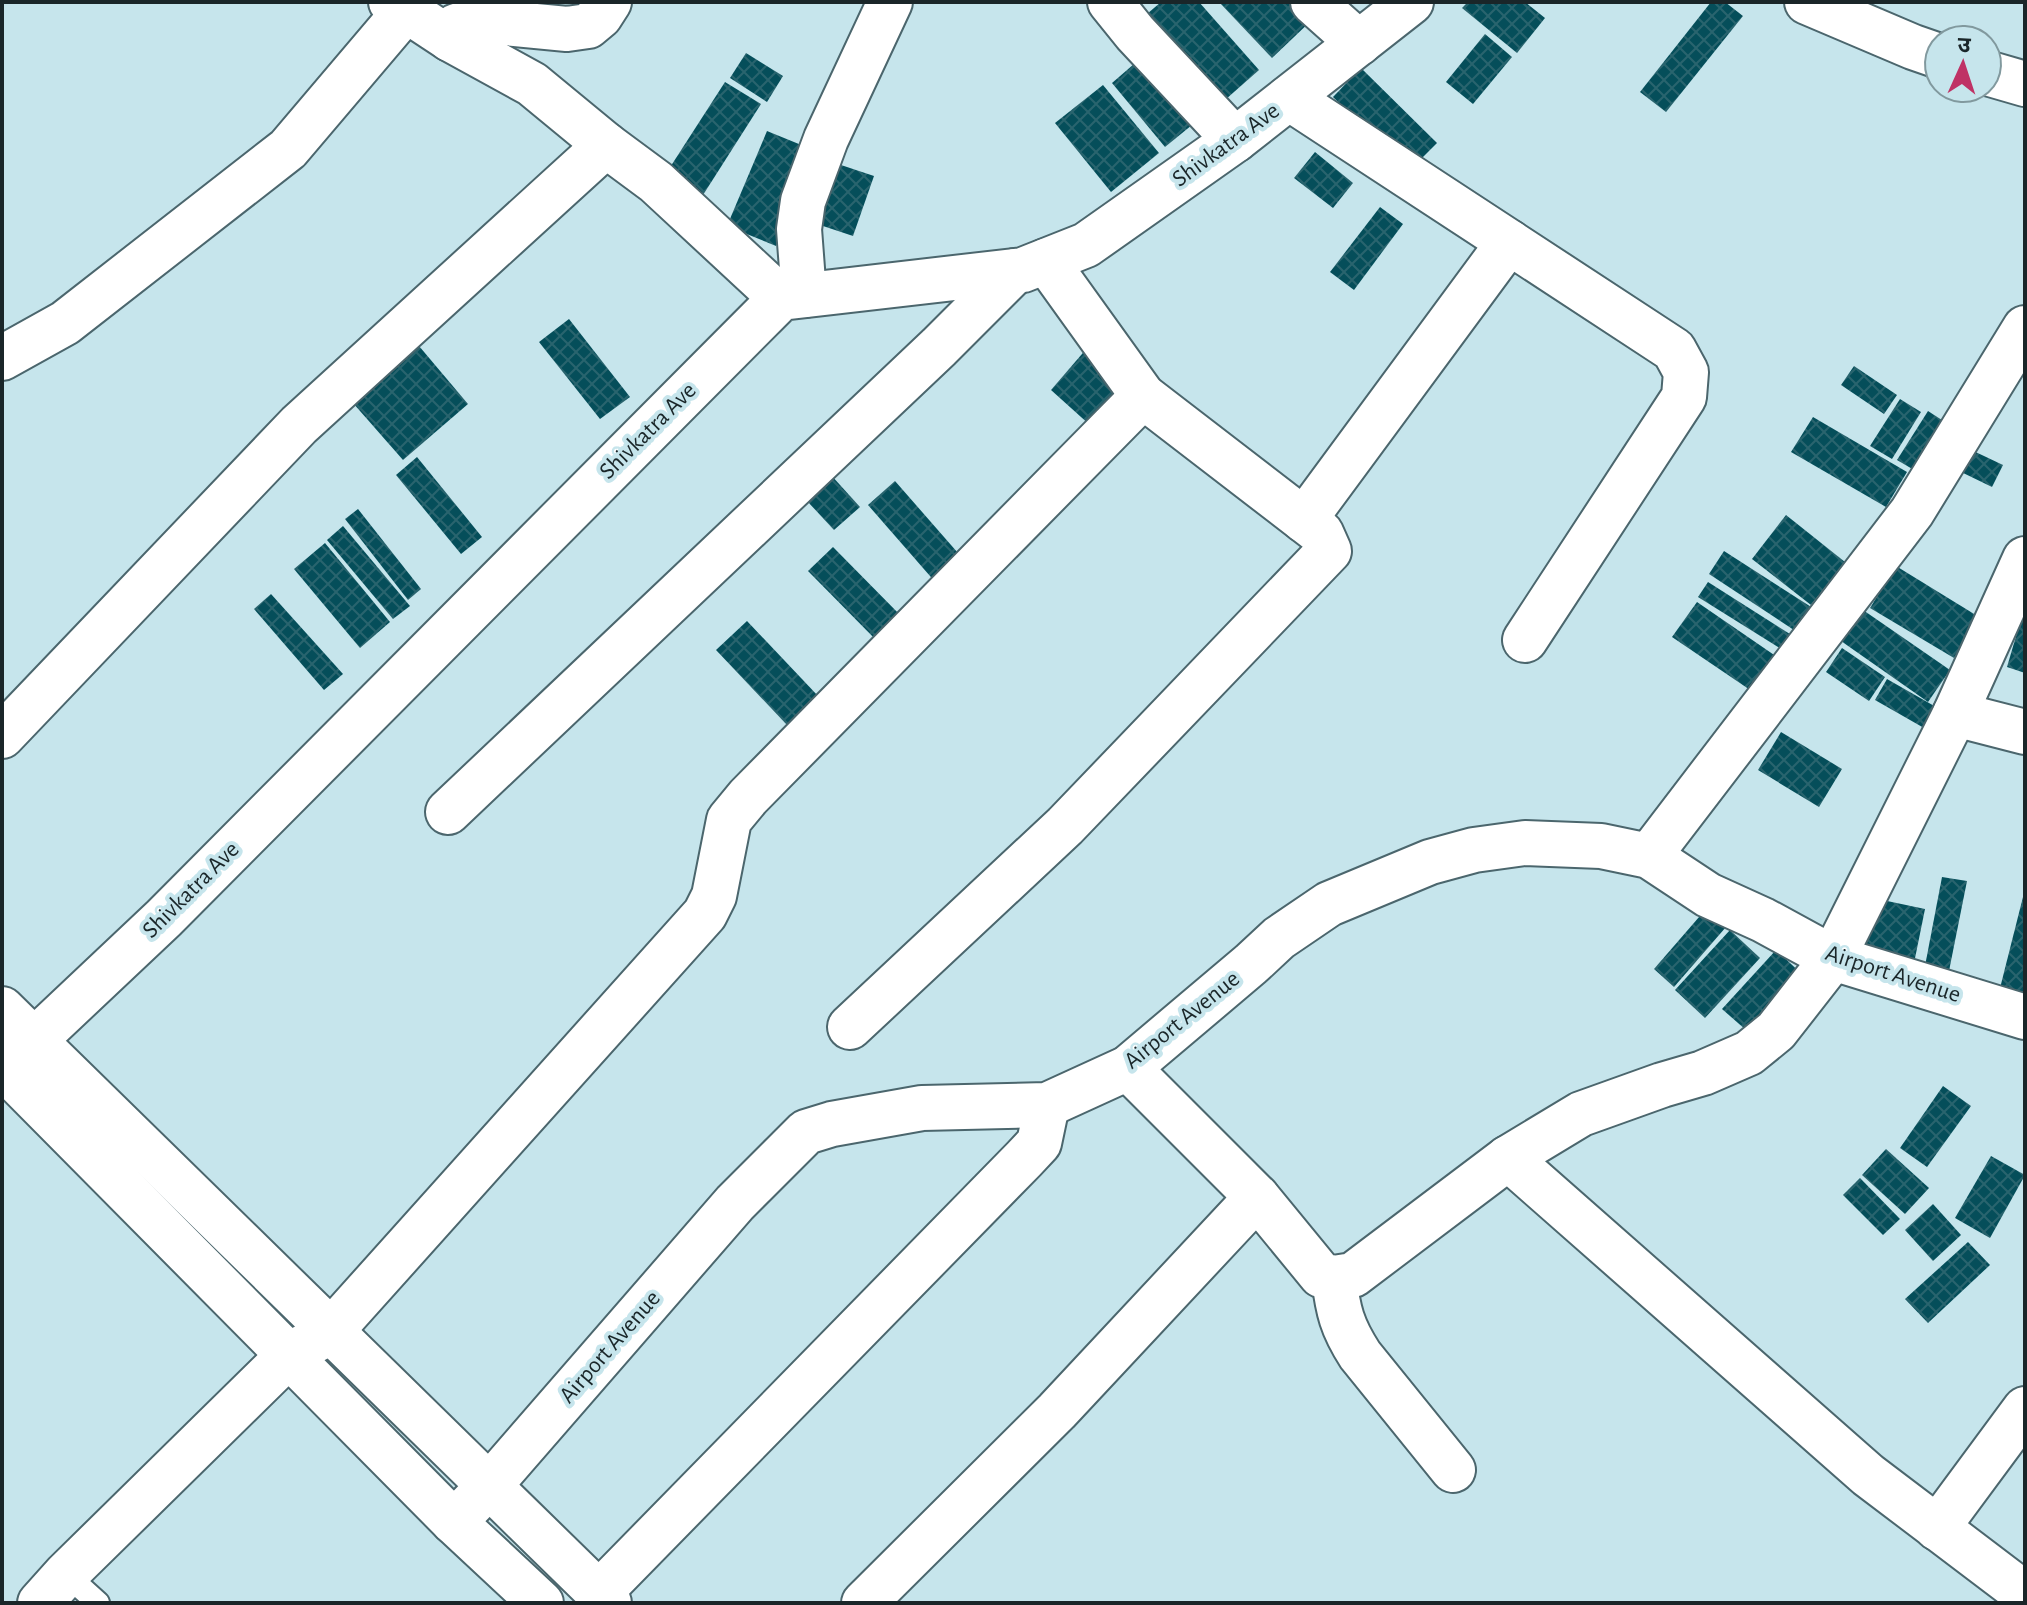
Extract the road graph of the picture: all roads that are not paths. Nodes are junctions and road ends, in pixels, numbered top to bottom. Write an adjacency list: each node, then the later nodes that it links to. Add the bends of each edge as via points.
1 (609, 2): 8 (street, via 588,26 567,29 474,20 456,26)
2 (890, 2): 18 (street, via 803,201)
3 (1110, 2): 14 (street)
4 (1313, 2): 9 (street)
5 (1411, 2): 9 (street, Shivkatra Ave)
6 (1819, 4): 10 (street)
7 (398, 6): 8 (street); 20 (street, via 288,149 65,323)
8 (450, 39): 15 (street, via 532,84)
9 (1359, 43): 13 (street, Shivkatra Ave)
10 (1923, 50)
11 (2003, 78): 12 (street)
12 (2025, 84)
13 (1289, 98): 14 (street, Shivkatra Ave); 16 (street)
14 (1235, 140): 17 (street, Shivkatra Ave, via 1086,245)
15 (606, 145): 18 (street); 27 (street, via 299,425)
16 (1509, 242): 22 (street); 24 (street, via 1674,350 1686,372 1684,397)
17 (1030, 266): 18 (street, Shivkatra Ave); 21 (street); 28 (street)
18 (792, 297): 34 (street, Shivkatra Ave, via 164,918)
19 (2025, 328): 29 (street, via 1912,512)
20 (2, 358)
21 (1143, 396): 22 (street); 40 (street, via 748,797 729,820 714,896 705,914)
22 (1304, 520): 33 (street, via 1321,533 1329,551 1065,826)
23 (2025, 559): 25 (street)
24 (1525, 640)
25 (1955, 714): 26 (street); 30 (street)
26 (2025, 732)
27 (2, 736)
28 (448, 812)
29 (1649, 856): 30 (street, Airport Avenue, via 1708,895); 35 (street, Airport Avenue, via 1601,846 1525,843 1430,862 1329,904 1279,938)
30 (1833, 958): 32 (street, Airport Avenue); 37 (street, via 1776,1031 1749,1053 1581,1114)
31 (2, 1009): 34 (street)
32 (2025, 1017)
33 (850, 1027)
34 (13, 1058): 40 (street); 41 (street)
35 (1128, 1068): 36 (street, Airport Avenue); 38 (street)
36 (1047, 1105): 44 (street, Airport Avenue, via 922,1108 806,1132 735,1203); 49 (street, via 1039,1143)
37 (1508, 1158): 39 (street, via 1353,1275); 46 (street, via 1868,1475)
38 (1257, 1197): 39 (street, via 1321,1275); 52 (street, via 1057,1411)
39 (1334, 1278): 43 (street, via 1347,1335)
40 (331, 1331): 41 (street); 44 (street)
41 (288, 1356): 45 (street); 47 (street)
42 (2025, 1409): 46 (street)
43 (1453, 1470)
44 (489, 1486): 45 (street, Airport Avenue); 49 (street)
45 (454, 1522): 51 (street)
46 (1937, 1528): 48 (street)
47 (53, 1589): 50 (lane)
48 (2025, 1594)
49 (604, 1598)
50 (98, 1603)
51 (541, 1603)
52 (864, 1603)

